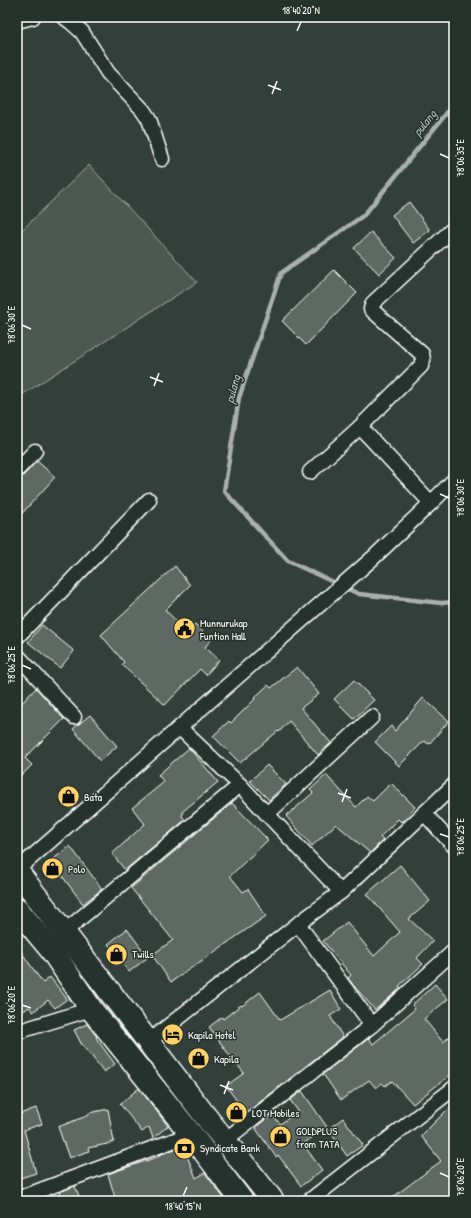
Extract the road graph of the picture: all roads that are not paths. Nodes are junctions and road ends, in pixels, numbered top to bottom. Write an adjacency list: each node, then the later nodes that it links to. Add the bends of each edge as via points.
1 (33, 17): 3 (street)
2 (64, 17): 4 (street, via 82,32 108,73 143,110 149,119)
3 (17, 21)
4 (162, 159)
5 (454, 228): 6 (street, via 373,303 371,309 422,354 423,360 421,366)
6 (360, 427): 9 (street); 12 (street)
7 (35, 451): 8 (street)
8 (17, 470)
9 (310, 472)
10 (454, 480): 12 (street)
11 (149, 500): 13 (street)
12 (431, 503): 17 (street, via 373,558)
13 (17, 637)
14 (17, 655): 15 (street)
15 (74, 717)
16 (372, 717): 21 (street)
17 (180, 728): 18 (street); 23 (street)
18 (240, 785): 21 (street); 27 (street)
19 (454, 785): 20 (street)
20 (424, 813): 22 (street); 24 (street)
21 (267, 814): 24 (street)
22 (454, 846)
23 (17, 870): 27 (main road)
24 (341, 892): 26 (street)
25 (17, 909): 29 (main road, via 52,951)
26 (298, 924): 30 (street); 32 (street)
27 (64, 932): 32 (main road)
28 (454, 951): 30 (street)
29 (91, 1009): 31 (street); 34 (main road)
30 (372, 1025): 35 (street)
31 (17, 1032)
32 (148, 1042): 35 (main road)
33 (454, 1088): 39 (street)
34 (191, 1134): 36 (street); 37 (main road)
35 (224, 1141): 38 (main road)
36 (17, 1200)
37 (242, 1201)
38 (273, 1201)
39 (309, 1201)

